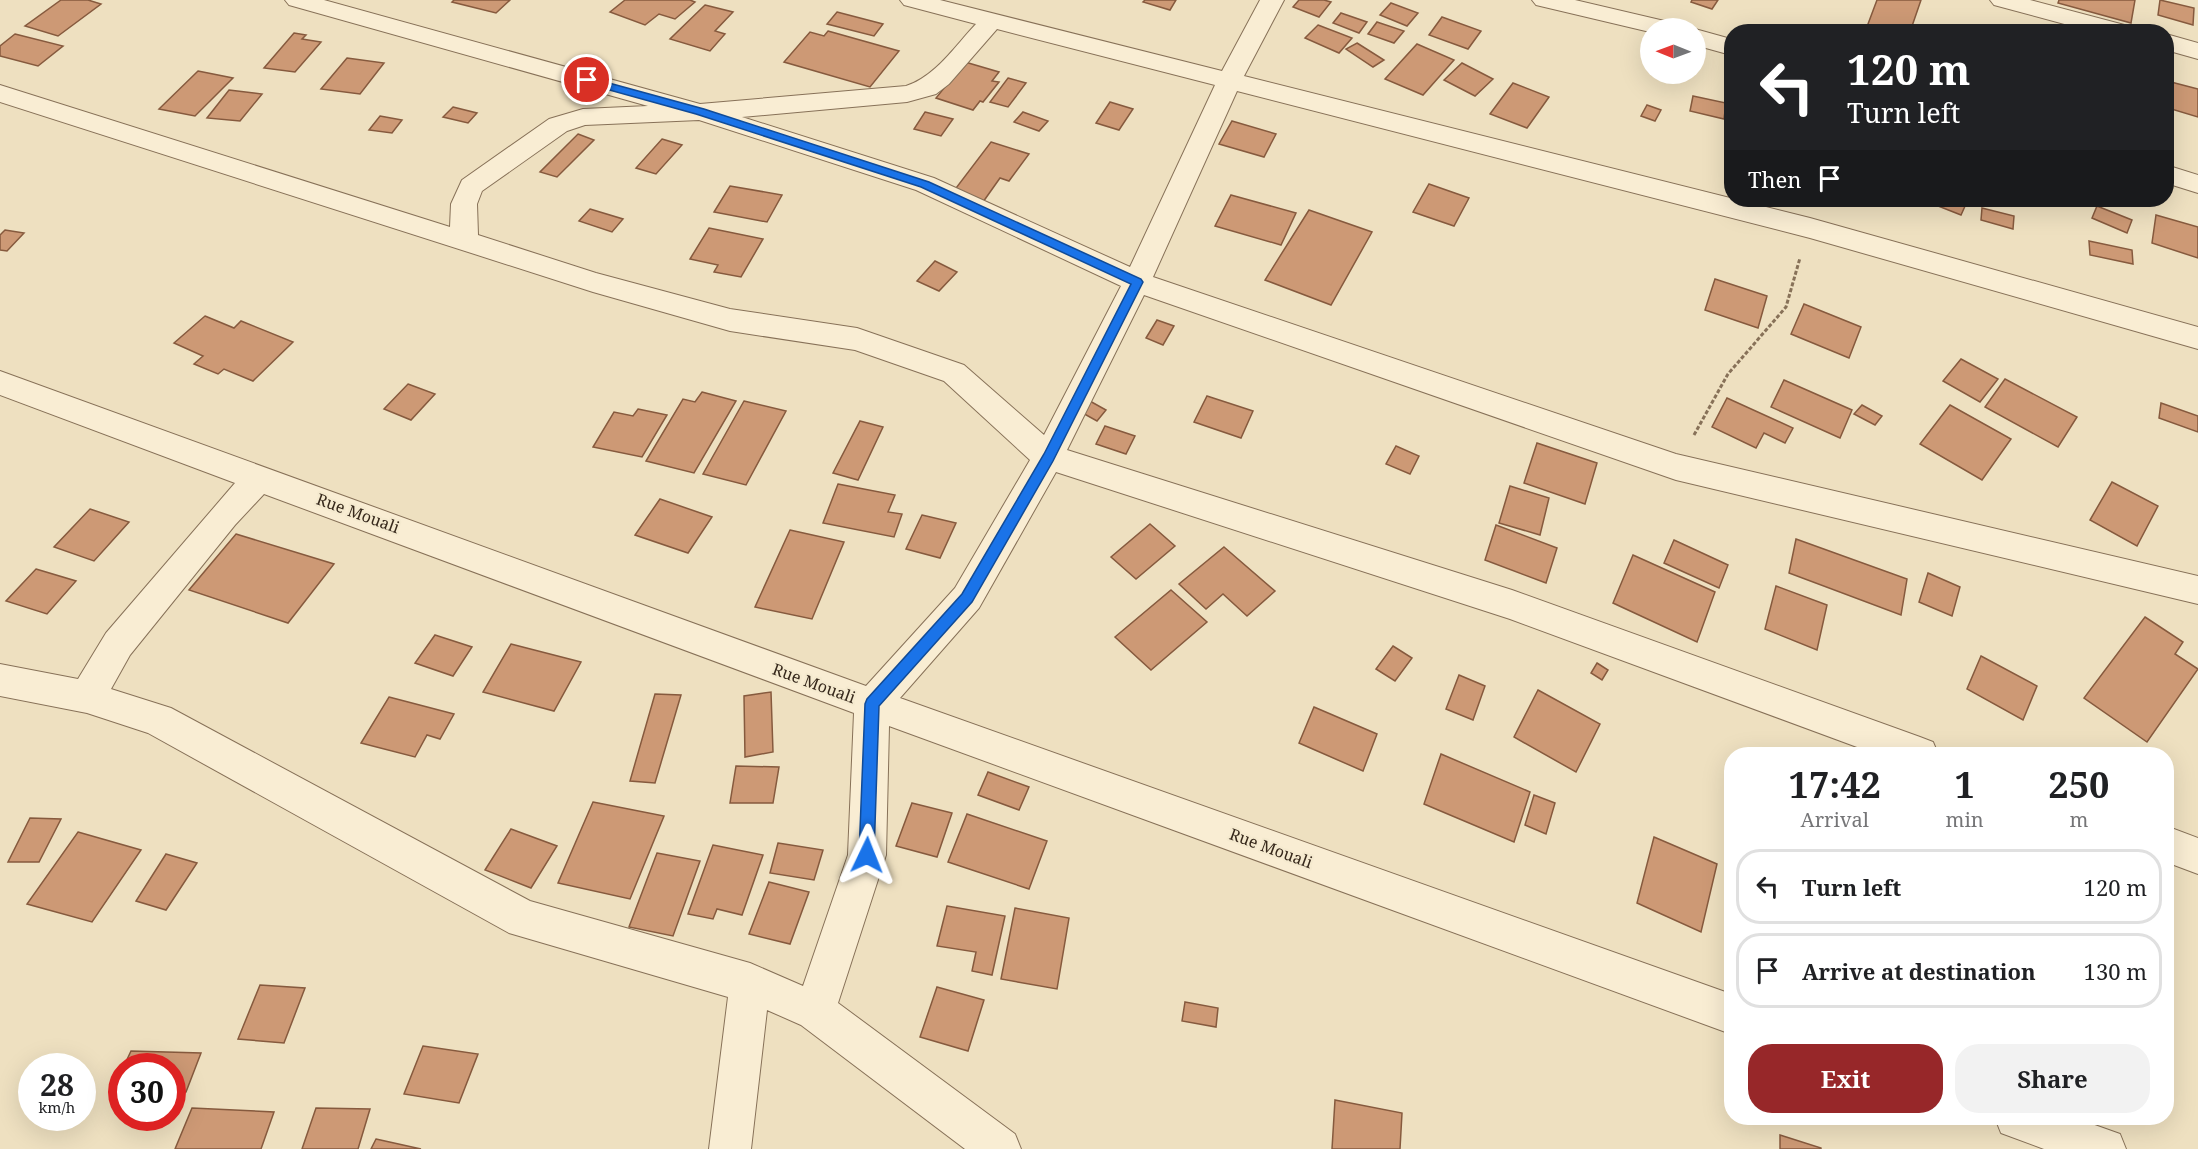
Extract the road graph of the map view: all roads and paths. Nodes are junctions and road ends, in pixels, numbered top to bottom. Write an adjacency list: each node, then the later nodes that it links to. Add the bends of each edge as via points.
1 (297, 0): 15 (street)
2 (912, 0): 6 (street)
3 (1272, 0): 13 (street)
4 (1544, 0): 7 (street)
5 (2002, 0): 8 (street)
6 (992, 20): 13 (street); 15 (street, via 927,88 907,94)
7 (1640, 22)
8 (2094, 24)
9 (1706, 39): 11 (street)
10 (2174, 44): 12 (street)
11 (1724, 45)
12 (2198, 51)
13 (1229, 81): 18 (street); 22 (street)
14 (0, 93): 21 (street)
15 (700, 112): 21 (street, via 583,117 558,125 471,186 464,204); 22 (street, via 925,184)
16 (2174, 176): 17 (street)
17 (2198, 184)
18 (1724, 206)
19 (1727, 207): 20 (street)
20 (1810, 228): 23 (street); 26 (path, via 1786,307 1728,375)
21 (464, 242): 25 (street, via 730,320 857,339 954,373)
22 (1137, 282): 25 (street); 26 (street)
23 (2198, 338)
24 (0, 383): 27 (street, Rue Mouali)
25 (1048, 457): 31 (street, via 967,598); 32 (street, via 1512,605)
26 (1676, 466): 28 (street)
27 (260, 477): 30 (street, via 118,644); 31 (street, Rue Mouali)
28 (2198, 590)
29 (0, 680): 30 (street)
30 (87, 697): 35 (street, via 158,720 523,919)
31 (872, 704): 36 (street, via 867,855); 37 (street, Rue Mouali)
32 (1901, 747)
33 (2174, 847): 34 (street)
34 (2198, 856)
35 (750, 983): 36 (street); 39 (street)
36 (815, 1011): 40 (street)
37 (1724, 1011)
38 (2036, 1125): 41 (street)
39 (729, 1149)
40 (1000, 1149)
41 (2105, 1149)

